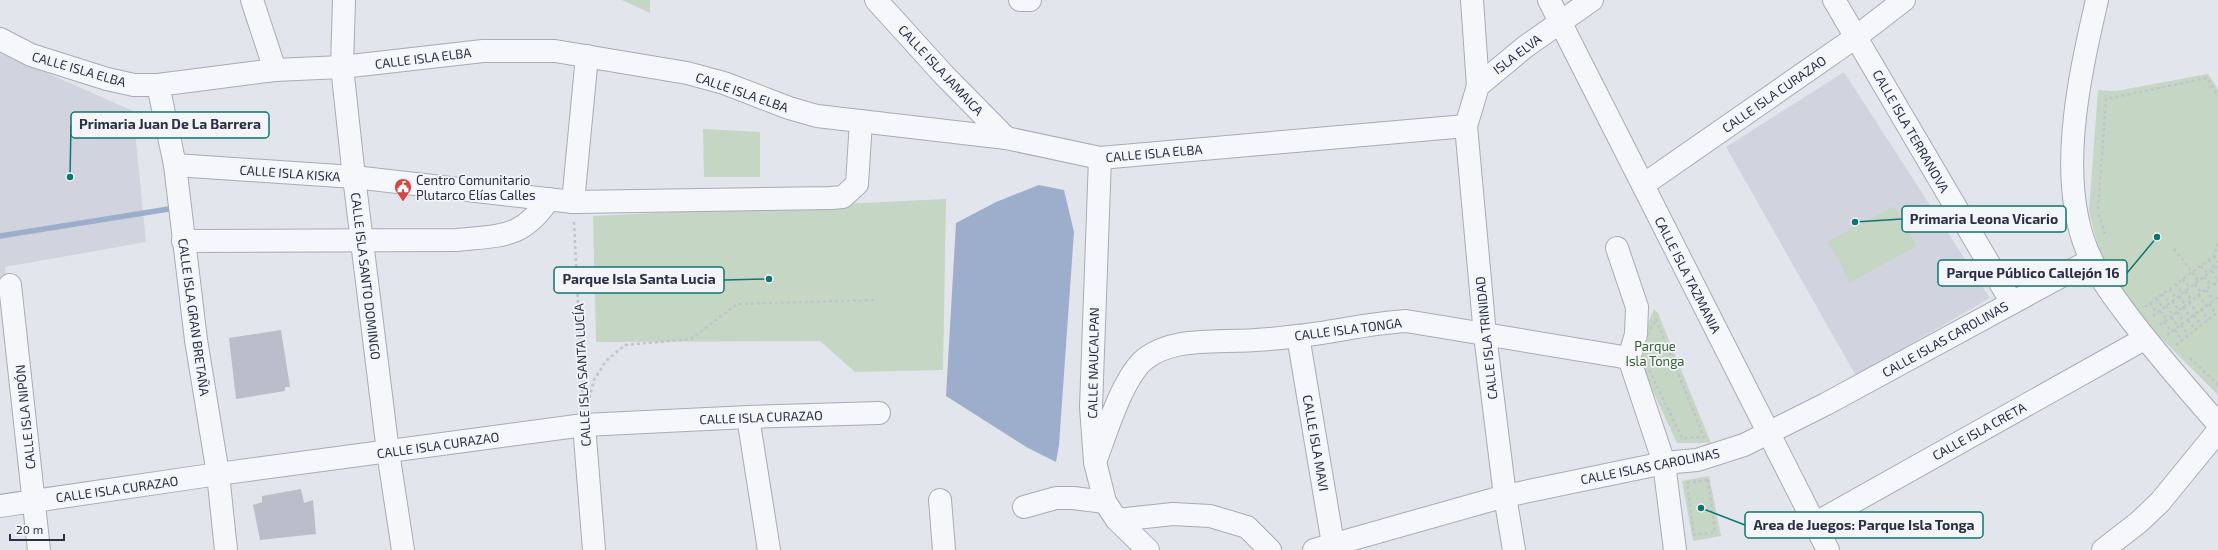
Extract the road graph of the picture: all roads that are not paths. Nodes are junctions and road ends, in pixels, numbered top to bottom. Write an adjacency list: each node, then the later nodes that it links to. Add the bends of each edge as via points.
1 (252, 0): 17 (street)
2 (344, 0): 16 (street, CALLE ISLA SANTO DOMINGO)
3 (876, 0): 22 (street, CALLE ISLA JAMAICA)
4 (1020, 0): 5 (street)
5 (1030, 0)
6 (1472, 0): 19 (street)
7 (1549, 0): 12 (street, CALLE ISLA TAZMANIA)
8 (1592, 0): 12 (street, ISLA ELVA)
9 (1834, 0): 13 (street, CALLE ISLA TERRANOVA)
10 (1904, 0): 13 (street, CALLE ISLA CURAZAO)
11 (2097, 0): 32 (street, via 2078,86 2073,157 2076,206)
12 (1561, 22): 19 (street, ISLA ELVA, via 1499,67); 26 (street, CALLE ISLA TAZMANIA)
13 (1856, 37): 26 (street, CALLE ISLA CURAZAO); 34 (street, CALLE ISLA TERRANOVA)
14 (0, 39): 18 (street, CALLE ISLA ELBA, via 31,55 106,79 134,85)
15 (587, 56): 16 (street, CALLE ISLA ELBA, via 497,50); 20 (street, CALLE ISLA ELBA, via 687,73 724,83 817,116); 28 (street)
16 (342, 67): 17 (street, CALLE ISLA ELBA); 25 (street, CALLE ISLA SANTO DOMINGO)
17 (275, 70): 18 (street, CALLE ISLA ELBA)
18 (158, 85): 24 (street, CALLE ISLA GRAN BRETAÑA)
19 (1478, 86): 21 (street)
20 (861, 121): 22 (street, CALLE ISLA ELBA); 28 (street, CALLE ISLA KISKA, via 857,184 843,197)
21 (1466, 126): 23 (street, CALLE ISLA ELBA); 35 (street, CALLE ISLA TRINIDAD)
22 (1006, 138): 23 (street, CALLE ISLA ELBA)
23 (1100, 158): 46 (street, CALLE NAUCALPAN, via 1091,407)
24 (175, 165): 25 (street, CALLE ISLA KISKA); 30 (street, CALLE ISLA GRAN BRETAÑA)
25 (354, 177): 27 (street, CALLE ISLA KISKA); 29 (street, CALLE ISLA SANTO DOMINGO)
26 (1643, 185): 44 (street, CALLE ISLA TAZMANIA)
27 (549, 199): 28 (street, CALLE ISLA KISKA); 29 (street, via 528,224 500,235 457,240)
28 (573, 202)
29 (362, 239): 30 (street); 45 (street, CALLE ISLA SANTO DOMINGO)
30 (183, 241): 48 (street, CALLE ISLA GRAN BRETAÑA)
31 (1617, 248): 38 (street, via 1637,307 1636,334)
32 (2091, 260): 34 (street, CALLE ISLAS CAROLINAS); 36 (street)
33 (10, 285): 51 (street, CALLE ISLA NIPÓN)
34 (2012, 303): 44 (street, CALLE ISLAS CAROLINAS)
35 (1485, 335): 37 (street, CALLE ISLA TONGA, via 1406,321 1375,323); 38 (street, CALLE ISLA TONGA); 49 (street, CALLE ISLA TRINIDAD)
36 (2152, 335): 41 (street); 55 (street, CALLE ISLA CRETA)
37 (1298, 336): 46 (street, CALLE ISLA TONGA, via 1204,340 1169,346 1145,360 1128,381); 56 (street, CALLE ISLA MAVI)
38 (1629, 358): 47 (street)
39 (879, 413): 40 (street, CALLE ISLA CURAZAO)
40 (748, 417): 42 (street, CALLE ISLA CURAZAO); 61 (street)
41 (2218, 424)
42 (584, 425): 45 (street, CALLE ISLA CURAZAO); 60 (street, CALLE ISLA SANTA LUCÍA)
43 (2218, 431): 68 (street, via 2160,502)
44 (1768, 434): 47 (street, CALLE ISLAS CAROLINAS, via 1715,455 1697,460); 55 (street, CALLE ISLA TAZMANIA)
45 (388, 452): 48 (street, CALLE ISLA CURAZAO); 59 (street, CALLE ISLA SANTO DOMINGO)
46 (1095, 462): 54 (street, CALLE NAUCALPAN)
47 (1664, 463): 49 (street, CALLE ISLAS CAROLINAS); 66 (street)
48 (218, 474): 51 (street, CALLE ISLA CURAZAO); 58 (street, CALLE ISLA GRAN BRETAÑA)
49 (1505, 496): 56 (street, CALLE ISLAS CAROLINAS); 65 (street, CALLE ISLA TRINIDAD)
50 (940, 500): 62 (street)
51 (34, 501): 52 (street, CALLE ISLA CURAZAO); 57 (street, CALLE ISLA NIPÓN)
52 (0, 506)
53 (1024, 506): 54 (street, via 1056,498 1073,498)
54 (1111, 511): 63 (street); 64 (street, via 1210,516 1247,527)
55 (1814, 524): 67 (street, CALLE ISLA TAZMANIA)
56 (1327, 548)
57 (39, 550)
58 (226, 550)
59 (403, 550)
60 (594, 550)
61 (769, 550)
62 (944, 550)
63 (1148, 550)
64 (1270, 550)
65 (1514, 550)
66 (1675, 550)
67 (1828, 550)
68 (2103, 550)

